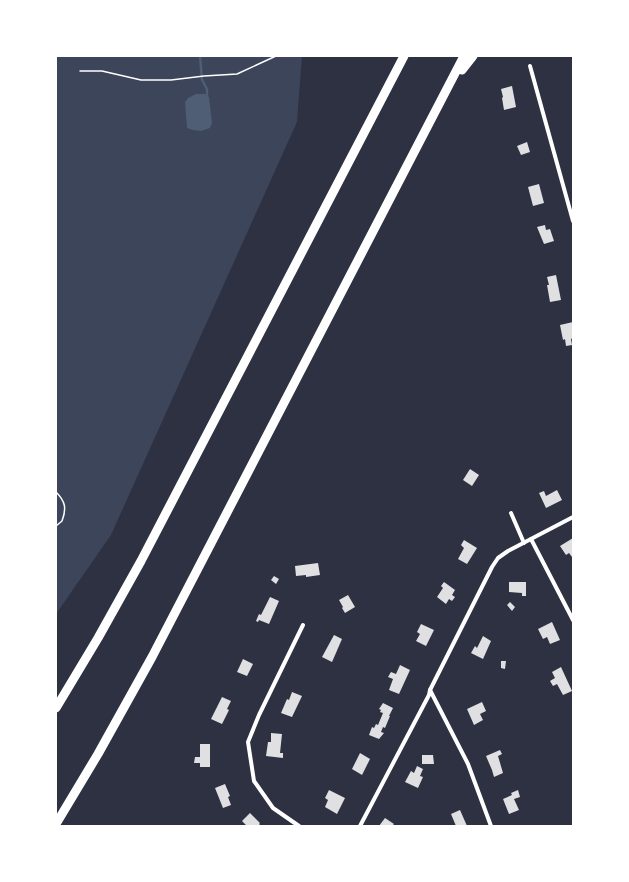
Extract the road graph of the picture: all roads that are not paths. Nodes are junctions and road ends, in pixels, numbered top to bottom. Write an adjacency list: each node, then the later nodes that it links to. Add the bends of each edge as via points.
1 (404, 56): 14 (highway, via 145,554)
2 (464, 56): 5 (highway)
3 (473, 56): 5 (highway)
4 (530, 66): 6 (street)
5 (448, 87): 15 (highway, via 152,657)
6 (573, 221)
7 (511, 513): 10 (street)
8 (573, 517): 9 (street)
9 (531, 539): 10 (street); 11 (street)
10 (524, 543): 13 (street, via 498,558 492,567)
11 (573, 620)
12 (303, 625): 16 (street, via 248,742 254,781 273,808)
13 (430, 690): 17 (street); 18 (street, via 468,764)
14 (56, 708)
15 (56, 824)
16 (299, 826)
17 (360, 826)
18 (491, 826)

